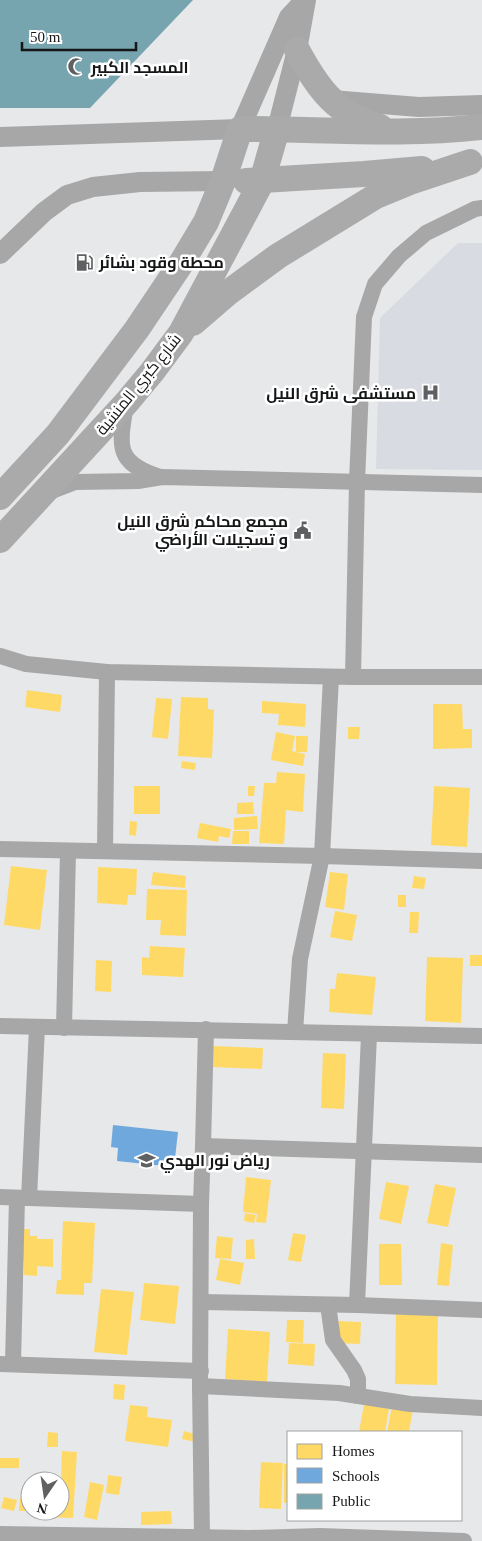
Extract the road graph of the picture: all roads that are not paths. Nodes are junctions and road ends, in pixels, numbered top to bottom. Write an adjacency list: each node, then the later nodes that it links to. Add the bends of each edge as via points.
1 (305, 0): 2 (street); 6 (street, via 289,17)
2 (297, 50): 3 (main road, via 311,77); 7 (street)
3 (331, 100): 4 (street, via 419,107); 8 (main road, via 355,119)
4 (482, 105)
5 (482, 127): 8 (main road)
6 (240, 129): 7 (main road); 9 (street); 11 (main road, شارع كبري المنشية)
7 (277, 129): 8 (main road); 12 (main road, شارع كبري المنشية)
8 (408, 132)
9 (0, 137)
10 (476, 162): 12 (main road); 15 (main road, via 410,182 368,201 278,256)
11 (223, 181): 12 (main road); 14 (street, via 140,182 93,187 67,195); 21 (main road, شارع كبري المنشية, via 206,222 155,303 58,434)
12 (262, 182): 15 (main road, شارع كبري المنشية)
13 (482, 208): 18 (street, via 426,233 398,256 375,284 364,317)
14 (0, 254)
15 (181, 333): 16 (main road, شارع كبري المنشية)
16 (127, 402): 17 (street, via 122,440 126,458 145,472); 20 (main road, شارع كبري المنشية)
17 (162, 477): 18 (street); 20 (street, via 138,481 75,482)
18 (357, 482): 19 (street); 26 (street)
19 (482, 485)
20 (42, 494): 22 (main road, شارع كبري المنشية)
21 (0, 497)
22 (0, 540)
23 (0, 656): 24 (street, via 26,664)
24 (107, 672): 25 (street); 30 (street)
25 (331, 677): 26 (street); 31 (street)
26 (353, 677): 27 (street)
27 (482, 677)
28 (0, 850): 29 (street)
29 (68, 850): 30 (street); 35 (street)
30 (105, 850): 31 (street)
31 (322, 856): 32 (street); 37 (street, via 300,959)
32 (482, 861)
33 (0, 1026): 34 (street)
34 (37, 1027): 35 (street); 44 (street)
35 (64, 1028): 36 (street)
36 (206, 1029): 37 (street); 40 (street)
37 (296, 1032): 38 (street)
38 (369, 1035): 39 (street); 41 (street)
39 (482, 1036)
40 (203, 1146): 41 (street); 45 (street)
41 (364, 1151): 42 (street); 48 (street)
42 (482, 1155)
43 (0, 1198): 44 (street)
44 (23, 1198): 45 (street); 50 (street)
45 (202, 1204): 46 (street)
46 (201, 1302): 47 (street); 51 (street)
47 (328, 1304): 48 (street); 52 (street, via 333,1340 354,1370 358,1379)
48 (357, 1305): 49 (street)
49 (482, 1310)
50 (7, 1364): 51 (street)
51 (201, 1379): 52 (street); 55 (street)
52 (358, 1396): 53 (street, via 410,1404)
53 (482, 1408)
54 (0, 1534): 56 (street)
55 (202, 1537): 56 (street); 58 (street)
56 (54, 1538)
57 (320, 1538): 58 (street); 59 (street)
58 (250, 1539)
59 (464, 1541)

